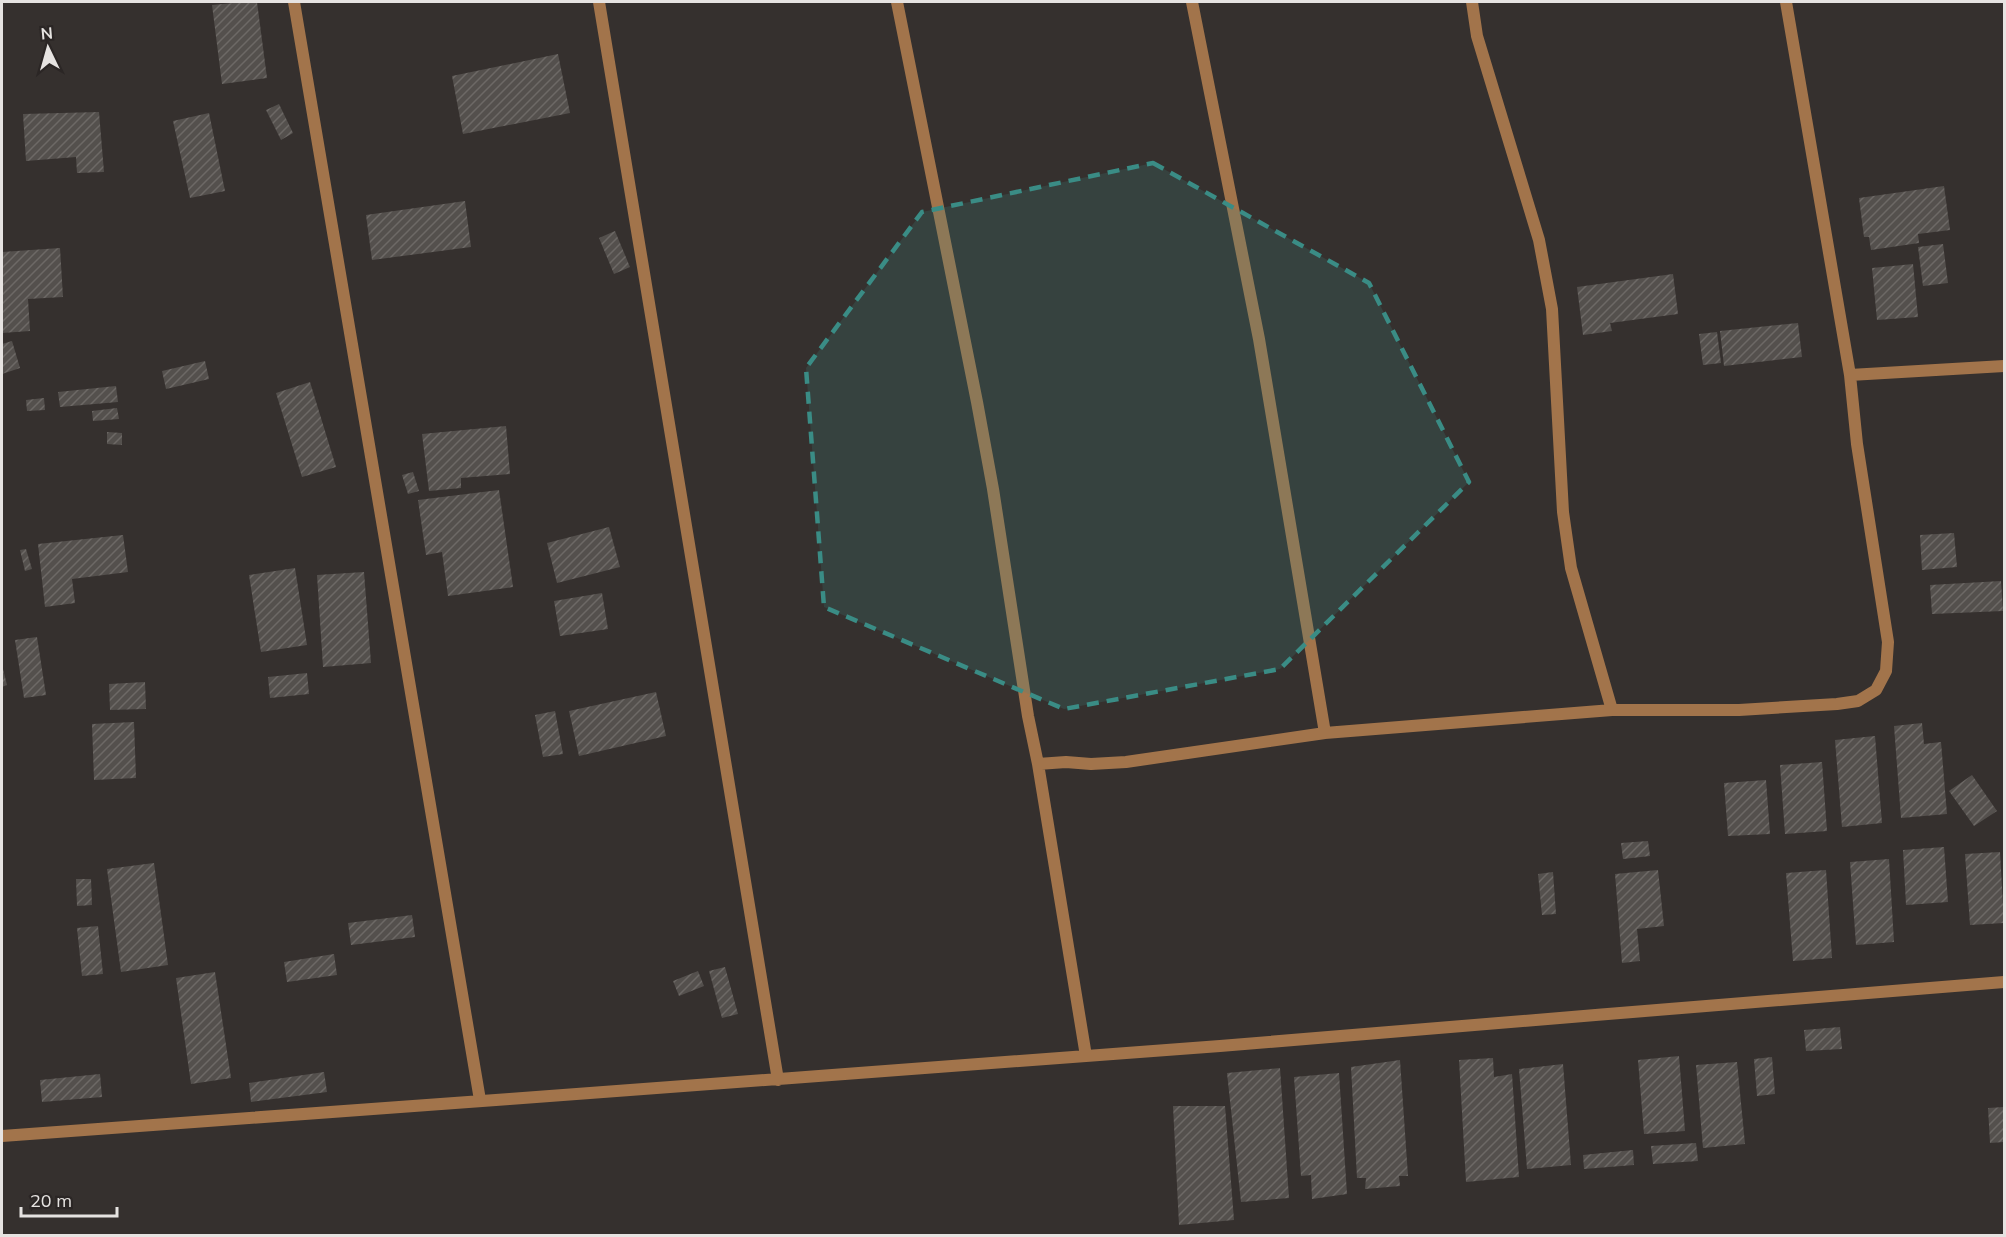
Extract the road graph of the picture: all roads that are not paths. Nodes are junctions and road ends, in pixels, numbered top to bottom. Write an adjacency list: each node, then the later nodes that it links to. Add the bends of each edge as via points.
1 (294, 2): 15 (street)
2 (599, 2): 14 (street)
3 (897, 2): 11 (street, via 981,424)
4 (1192, 2): 10 (street, via 1259,339)
5 (1472, 2): 9 (street, via 1477,36 1541,252 1552,309 1563,512 1571,568)
6 (1786, 2): 8 (street)
7 (2004, 366): 8 (street)
8 (1850, 375): 9 (street, via 1888,642 1886,671 1876,690 1858,701 1837,704 1739,710)
9 (1612, 710): 10 (street)
10 (1325, 733): 11 (street, via 1126,762)
11 (1038, 764): 13 (street)
12 (2004, 982): 13 (street)
13 (1086, 1056): 14 (street)
14 (778, 1080): 15 (street)
15 (480, 1100): 16 (street)
16 (2, 1136)

